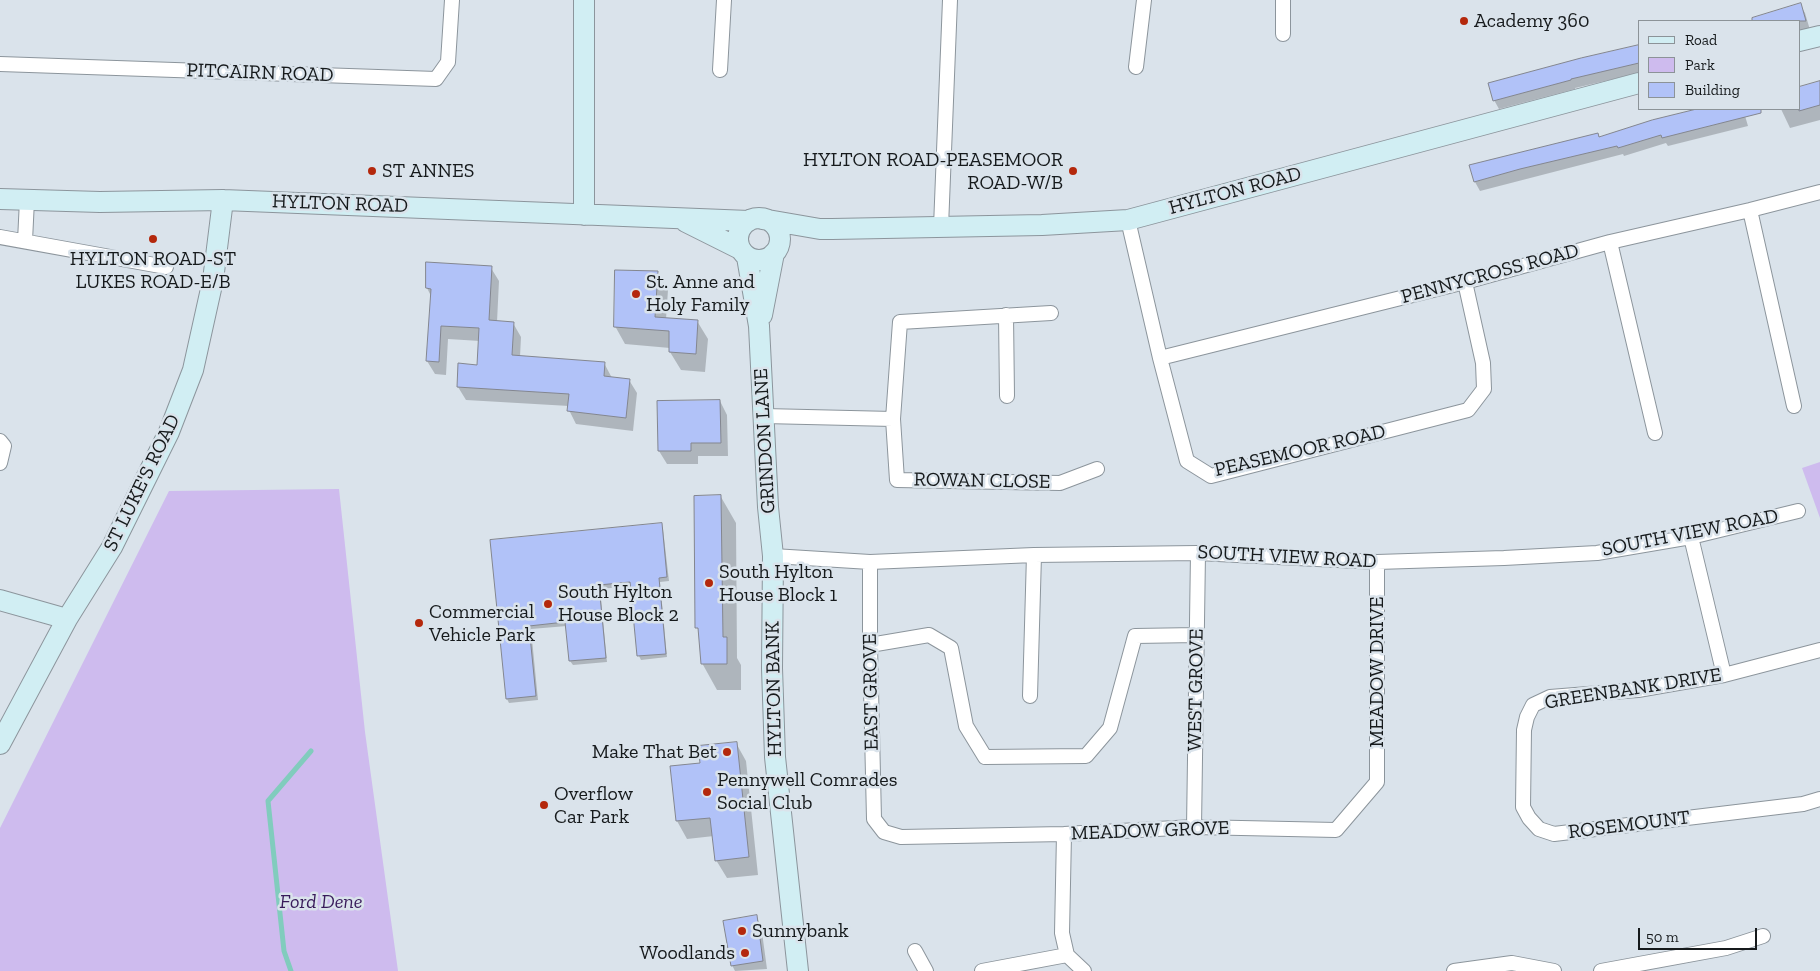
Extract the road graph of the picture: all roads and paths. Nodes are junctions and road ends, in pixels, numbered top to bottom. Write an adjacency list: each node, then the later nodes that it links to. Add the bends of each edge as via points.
1 (452, 0): 10 (street, PITCAIRN ROAD, via 448,62 436,79)
2 (584, 0): 19 (street)
3 (724, 0): 12 (street)
4 (950, 0): 23 (street)
5 (1144, 0): 11 (street)
6 (1283, 0): 7 (street)
7 (1283, 34)
8 (1820, 36): 9 (street)
9 (1800, 41)
10 (0, 64)
11 (1136, 67)
12 (720, 70)
13 (1638, 83): 22 (street, HYLTON ROAD)
14 (1820, 192): 18 (street, PENNYCROSS ROAD)
15 (0, 199): 16 (street, HYLTON ROAD)
16 (27, 200): 17 (street, HYLTON ROAD); 26 (street)
17 (223, 200): 19 (street, HYLTON ROAD); 52 (street, ST LUKE'S ROAD, via 213,280 193,370 170,432 112,547)
18 (1750, 210): 27 (street, PENNYCROSS ROAD); 37 (street)
19 (584, 215): 20 (street, HYLTON ROAD)
20 (679, 219): 21 (street, HYLTON ROAD); 29 (street, HYLTON ROAD)
21 (756, 220): 24 (street, HYLTON ROAD); 28 (street, via 774,225 780,240); 29 (street, via 740,232 738,239)
22 (1128, 220): 23 (street, HYLTON ROAD, via 1042,226); 35 (street, PEASEMOOR ROAD)
23 (941, 227): 24 (street, HYLTON ROAD)
24 (820, 229): 28 (street, HYLTON ROAD)
25 (0, 236): 26 (street)
26 (25, 241): 30 (street)
27 (1610, 242): 31 (street, PENNYCROSS ROAD); 40 (street)
28 (776, 250): 29 (street, via 765,259 754,260); 34 (street, GRINDON LANE)
29 (744, 253): 34 (street, GRINDON LANE)
30 (166, 267)
31 (1465, 282): 35 (street, PENNYCROSS ROAD); 35 (street, PEASEMOOR ROAD, via 1483,363 1484,389 1468,410 1210,476 1187,461)
32 (1051, 313): 33 (street, ROWAN CLOSE)
33 (1006, 315): 36 (street); 39 (street, ROWAN CLOSE, via 900,322)
34 (759, 326): 38 (street, GRINDON LANE)
35 (1160, 358)
36 (1007, 396)
37 (1794, 406)
38 (764, 416): 39 (street); 48 (street, GRINDON LANE)
39 (894, 419): 43 (street, ROWAN CLOSE, via 897,480 1060,483)
40 (1655, 433)
41 (0, 441): 42 (street, via 4,446)
42 (0, 463)
43 (1097, 469)
44 (1798, 511): 45 (street, SOUTH VIEW ROAD)
45 (1691, 537): 50 (street, SOUTH VIEW ROAD, via 1597,553); 56 (street)
46 (1198, 552): 47 (street, SOUTH VIEW ROAD); 50 (street, SOUTH VIEW ROAD); 53 (street, WEST GROVE)
47 (1034, 555): 49 (street, SOUTH VIEW ROAD); 57 (street)
48 (772, 556): 49 (street, SOUTH VIEW ROAD); 68 (street, HYLTON BANK, via 775,756)
49 (870, 562): 54 (street, EAST GROVE)
50 (1377, 562): 60 (street, MEADOW DRIVE)
51 (0, 600): 52 (street)
52 (67, 619): 59 (street, ST LUKE'S ROAD)
53 (1197, 635): 54 (street, via 1134,636 1110,728 1086,756 985,757 966,726 951,648 928,635); 62 (street, WEST GROVE)
54 (870, 645): 64 (street, EAST GROVE, via 874,819 884,832)
55 (1820, 650): 56 (street, GREENBANK DRIVE)
56 (1724, 675): 58 (street, GREENBANK DRIVE, via 1638,690 1550,698)
57 (1030, 696)
58 (1534, 705): 61 (street, ROSEMOUNT, via 1526,717 1524,730 1523,807 1539,829 1554,834)
59 (0, 744)
60 (1377, 782): 62 (street, MEADOW GROVE, via 1336,830)
61 (1820, 800)
62 (1194, 828): 63 (street, MEADOW GROVE)
63 (1064, 834): 64 (street, MEADOW GROVE); 67 (street, via 1062,933)
64 (900, 837)
65 (1763, 936): 74 (street, via 1726,948)
66 (915, 951): 69 (street)
67 (1068, 955): 70 (street); 71 (street)
68 (798, 971)
69 (926, 971)
70 (982, 971)
71 (1084, 971)
72 (1454, 971): 73 (street, via 1512,963)
73 (1554, 971)
74 (1601, 971)

